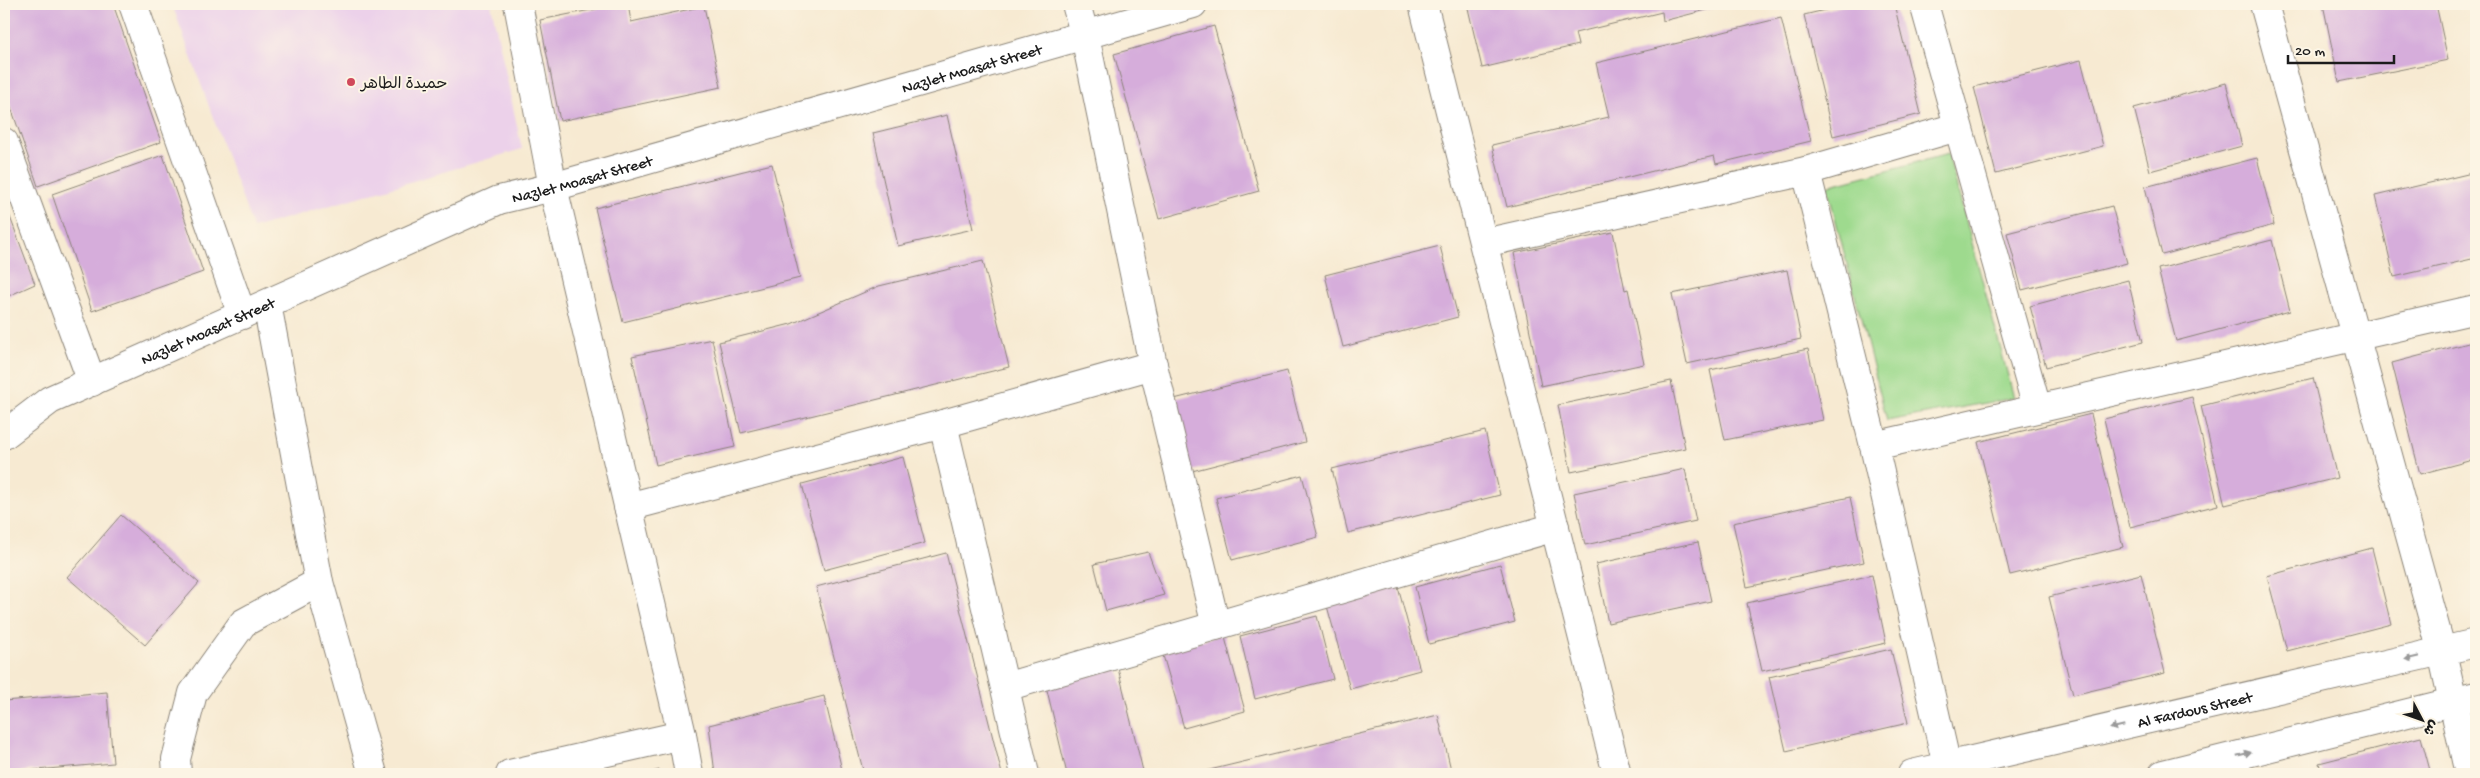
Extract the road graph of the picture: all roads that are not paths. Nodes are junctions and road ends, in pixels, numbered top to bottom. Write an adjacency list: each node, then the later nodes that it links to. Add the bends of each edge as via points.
1 (134, 4): 16 (street)
2 (518, 4): 12 (street)
3 (1076, 4): 8 (street)
4 (1193, 4): 8 (street, Nazlet Moasat Street)
5 (1424, 4): 13 (street)
6 (1924, 4): 9 (street)
7 (2264, 4): 17 (street)
8 (1085, 36): 12 (street, Nazlet Moasat Street); 18 (street)
9 (1957, 127): 11 (street); 20 (street)
10 (4, 142): 19 (street)
11 (1806, 171): 13 (street); 23 (street)
12 (553, 187): 14 (street, Nazlet Moasat Street, via 499,200); 24 (street)
13 (1484, 243): 25 (street)
14 (267, 304): 16 (street, Nazlet Moasat Street); 26 (street)
15 (2476, 309): 17 (street)
16 (242, 314): 19 (street, Nazlet Moasat Street)
17 (2355, 335): 20 (street); 29 (street)
18 (1153, 365): 21 (street); 27 (street)
19 (92, 382): 22 (street, Nazlet Moasat Street, via 50,400)
20 (2037, 408): 23 (street)
21 (943, 424): 24 (street); 30 (street)
22 (4, 435)
23 (1874, 446): 33 (street)
24 (628, 507): 32 (street)
25 (1555, 527): 27 (street); 39 (street)
26 (319, 582): 34 (street, via 243,623 193,693 176,759); 35 (street)
27 (1216, 626): 30 (street)
28 (2476, 643): 29 (street, Al Fardous Street)
29 (2442, 652): 31 (street); 33 (street, Al Fardous Street, one-way to 33)
30 (1005, 687): 38 (street)
31 (2464, 699): 41 (street, one-way to 31); 42 (street)
32 (682, 735): 36 (street); 37 (street)
33 (1948, 766): 40 (street, Al Fardous Street)
34 (176, 774)
35 (373, 774)
36 (510, 774)
37 (689, 774)
38 (1026, 774)
39 (1616, 774)
40 (1912, 774)
41 (2163, 774)
42 (2469, 774)

